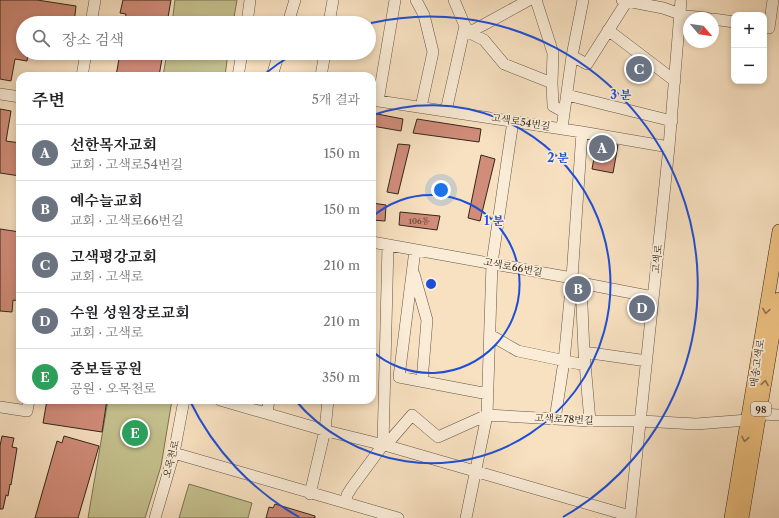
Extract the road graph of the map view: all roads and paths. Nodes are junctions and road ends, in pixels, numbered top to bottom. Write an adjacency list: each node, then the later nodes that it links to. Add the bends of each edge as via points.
1 (95, 0): 16 (street)
2 (250, 0): 17 (street)
3 (295, 0): 18 (street)
4 (333, 0): 19 (street)
5 (395, 0): 37 (street)
6 (416, 0): 41 (street, via 424,15 433,52)
7 (454, 0): 23 (street)
8 (529, 0): 23 (street, via 474,30)
9 (536, 0): 35 (street, via 553,53)
10 (583, 0): 25 (street)
11 (625, 0): 14 (street); 24 (street)
12 (681, 0): 14 (street, 고색로)
13 (773, 0): 22 (street)
14 (680, 14): 15 (street); 34 (street, 고색로)
15 (683, 15)
16 (92, 16)
17 (248, 16)
18 (290, 16)
19 (330, 16)
20 (719, 20): 21 (street)
21 (731, 22)
22 (771, 28)
23 (464, 30): 35 (street, via 484,40 504,64); 42 (street)
24 (608, 30): 25 (street, via 587,64); 34 (street)
25 (572, 56): 38 (street)
26 (85, 60): 30 (street)
27 (241, 60): 31 (street)
28 (277, 60): 32 (street)
29 (324, 60): 33 (street)
30 (83, 72)
31 (239, 72)
32 (275, 72)
33 (322, 72)
34 (675, 81): 45 (street, 고색로)
35 (552, 82): 43 (street, via 553,106)
36 (0, 94): 39 (street)
37 (376, 95)
38 (567, 95): 43 (street); 45 (street)
39 (16, 96)
40 (376, 100): 41 (street, 고색로54번길)
41 (421, 107): 42 (street, 고색로54번길)
42 (446, 111): 44 (street, 고색로54번길)
43 (564, 112): 46 (street)
44 (513, 121): 46 (street, 고색로54번길); 53 (street)
45 (672, 121): 48 (street, 고색로)
46 (562, 128): 47 (street, 고색로54번길)
47 (582, 132): 48 (street, 고색로54번길); 55 (street)
48 (669, 147): 56 (street, 고색로)
49 (779, 231): 76 (main road, 매송고색로, one-way to 76)
50 (376, 243): 51 (street, 고색로66번길)
51 (388, 245): 52 (street, 고색로66번길); 80 (street)
52 (415, 250): 53 (street, 고색로66번길); 54 (street)
53 (492, 263): 55 (street, 고색로66번길); 58 (street)
54 (412, 270): 63 (street, via 427,320); 63 (street, via 399,377)
55 (576, 281): 56 (street, 고색로66번길); 59 (street); 60 (street)
56 (653, 297): 61 (street, 고색로)
57 (779, 299): 72 (main road, 매송고색로 / 98, one-way to 57)
58 (490, 335): 60 (street, via 518,351); 64 (street)
59 (584, 352): 61 (street); 62 (street)
60 (564, 361): 62 (street); 75 (street)
61 (647, 361): 78 (street, 고색로)
62 (585, 365): 77 (street)
63 (422, 382): 64 (street)
64 (488, 394): 73 (street)
65 (28, 404): 70 (street, via 27,411)
66 (183, 404): 81 (street, 오목천로)
67 (234, 404): 71 (street)
68 (268, 404): 71 (street)
69 (327, 404): 79 (street)
70 (0, 407)
71 (267, 413): 79 (street)
72 (760, 414): 74 (street); 76 (street); 90 (main road, 매송고색로 / 98)
73 (487, 415): 75 (street, 고색로78번길); 80 (street, via 438,437 412,415); 82 (street)
74 (779, 415)
75 (555, 419): 77 (street, 고색로78번길)
76 (748, 420): 78 (street, 고색로78번길, via 696,424); 89 (main road, 매송고색로, one-way to 89)
77 (590, 421): 78 (street, 고색로78번길)
78 (641, 421): 85 (street, 고색로)
79 (324, 430): 80 (street); 83 (street)
80 (384, 445): 82 (street); 84 (street, via 352,487)
81 (174, 453): 83 (street); 86 (street, 오목천로)
82 (476, 472): 85 (street); 88 (street)
83 (310, 494): 84 (street)
84 (346, 503): 87 (street)
85 (630, 517)
86 (155, 518)
87 (398, 518)
88 (466, 518)
89 (731, 518)
90 (742, 518)

